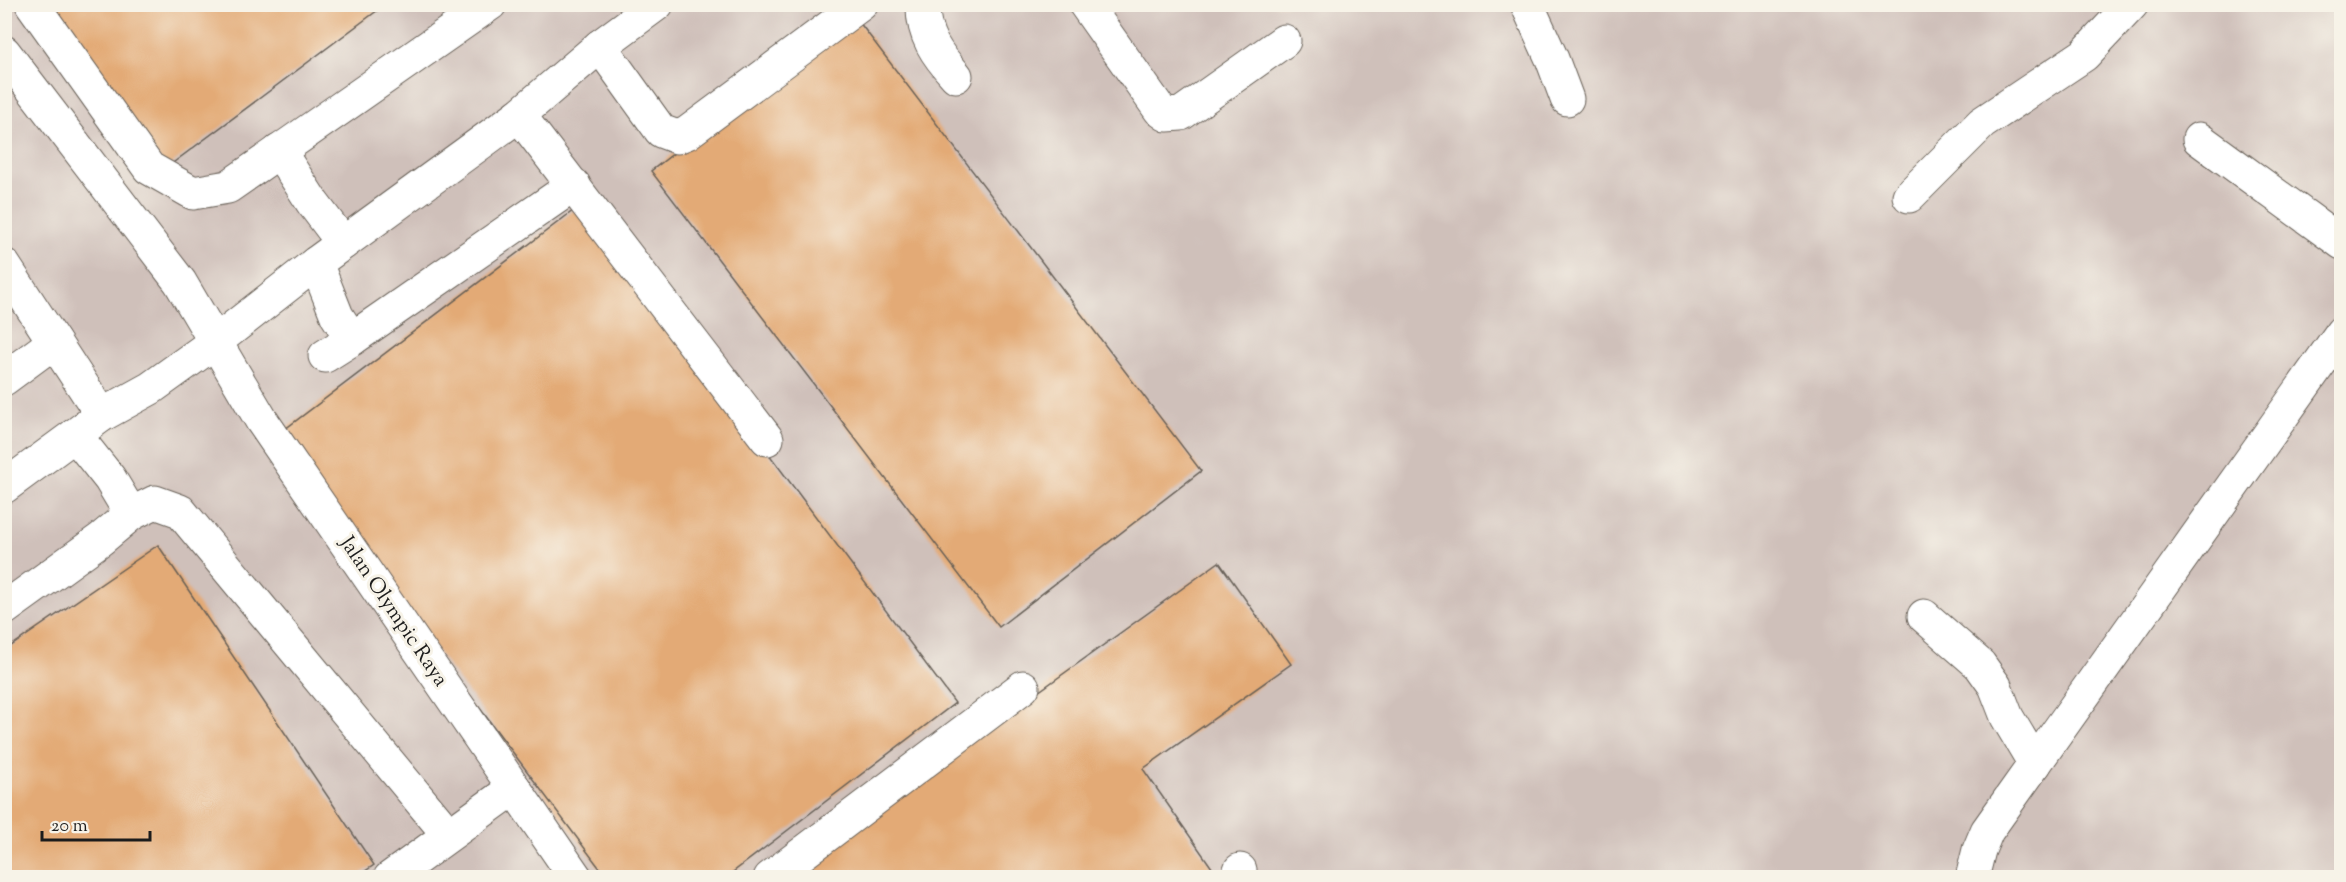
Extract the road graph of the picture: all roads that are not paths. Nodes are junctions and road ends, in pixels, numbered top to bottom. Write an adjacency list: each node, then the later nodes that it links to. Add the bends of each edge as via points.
1 (32, 4): 16 (street, via 149,168 193,193 228,187)
2 (490, 4): 16 (street)
3 (657, 4): 10 (street)
4 (861, 4): 10 (street, via 677,137 661,130)
5 (923, 4): 12 (street, via 928,37 937,55)
6 (1084, 4): 9 (street, via 1167,115 1181,114)
7 (1527, 4): 13 (street)
8 (2132, 4): 18 (street, via 2084,55 1982,123)
9 (1284, 41)
10 (600, 46): 14 (street)
11 (4, 52): 25 (street, Jalan Olympic Raya, via 180,282)
12 (956, 75)
13 (1567, 99)
14 (519, 115): 17 (street); 19 (street)
15 (2199, 139): 20 (street)
16 (279, 151): 19 (street)
17 (574, 185): 21 (street, via 339,347 337,316); 29 (street)
18 (1909, 196)
19 (343, 243): 21 (street)
20 (2342, 243)
21 (316, 263): 25 (street)
22 (4, 265): 24 (street)
23 (2342, 332): 35 (street)
24 (54, 342): 26 (street); 27 (street)
25 (215, 342): 27 (street, via 151,388); 36 (street, Jalan Olympic Raya, via 262,422)
26 (4, 379)
27 (102, 415): 28 (street)
28 (75, 435): 30 (street); 31 (street, via 110,479)
29 (767, 439)
30 (4, 487)
31 (131, 514): 32 (street); 37 (street, via 155,502 180,511)
32 (4, 609)
33 (1924, 616): 35 (street, via 1980,665)
34 (1023, 687): 40 (street)
35 (2035, 764): 41 (street, via 1987,831)
36 (514, 788): 37 (street); 39 (street, Jalan Olympic Raya)
37 (448, 834): 38 (street)
38 (390, 878)
39 (576, 878)
40 (770, 878)
41 (1972, 878)

